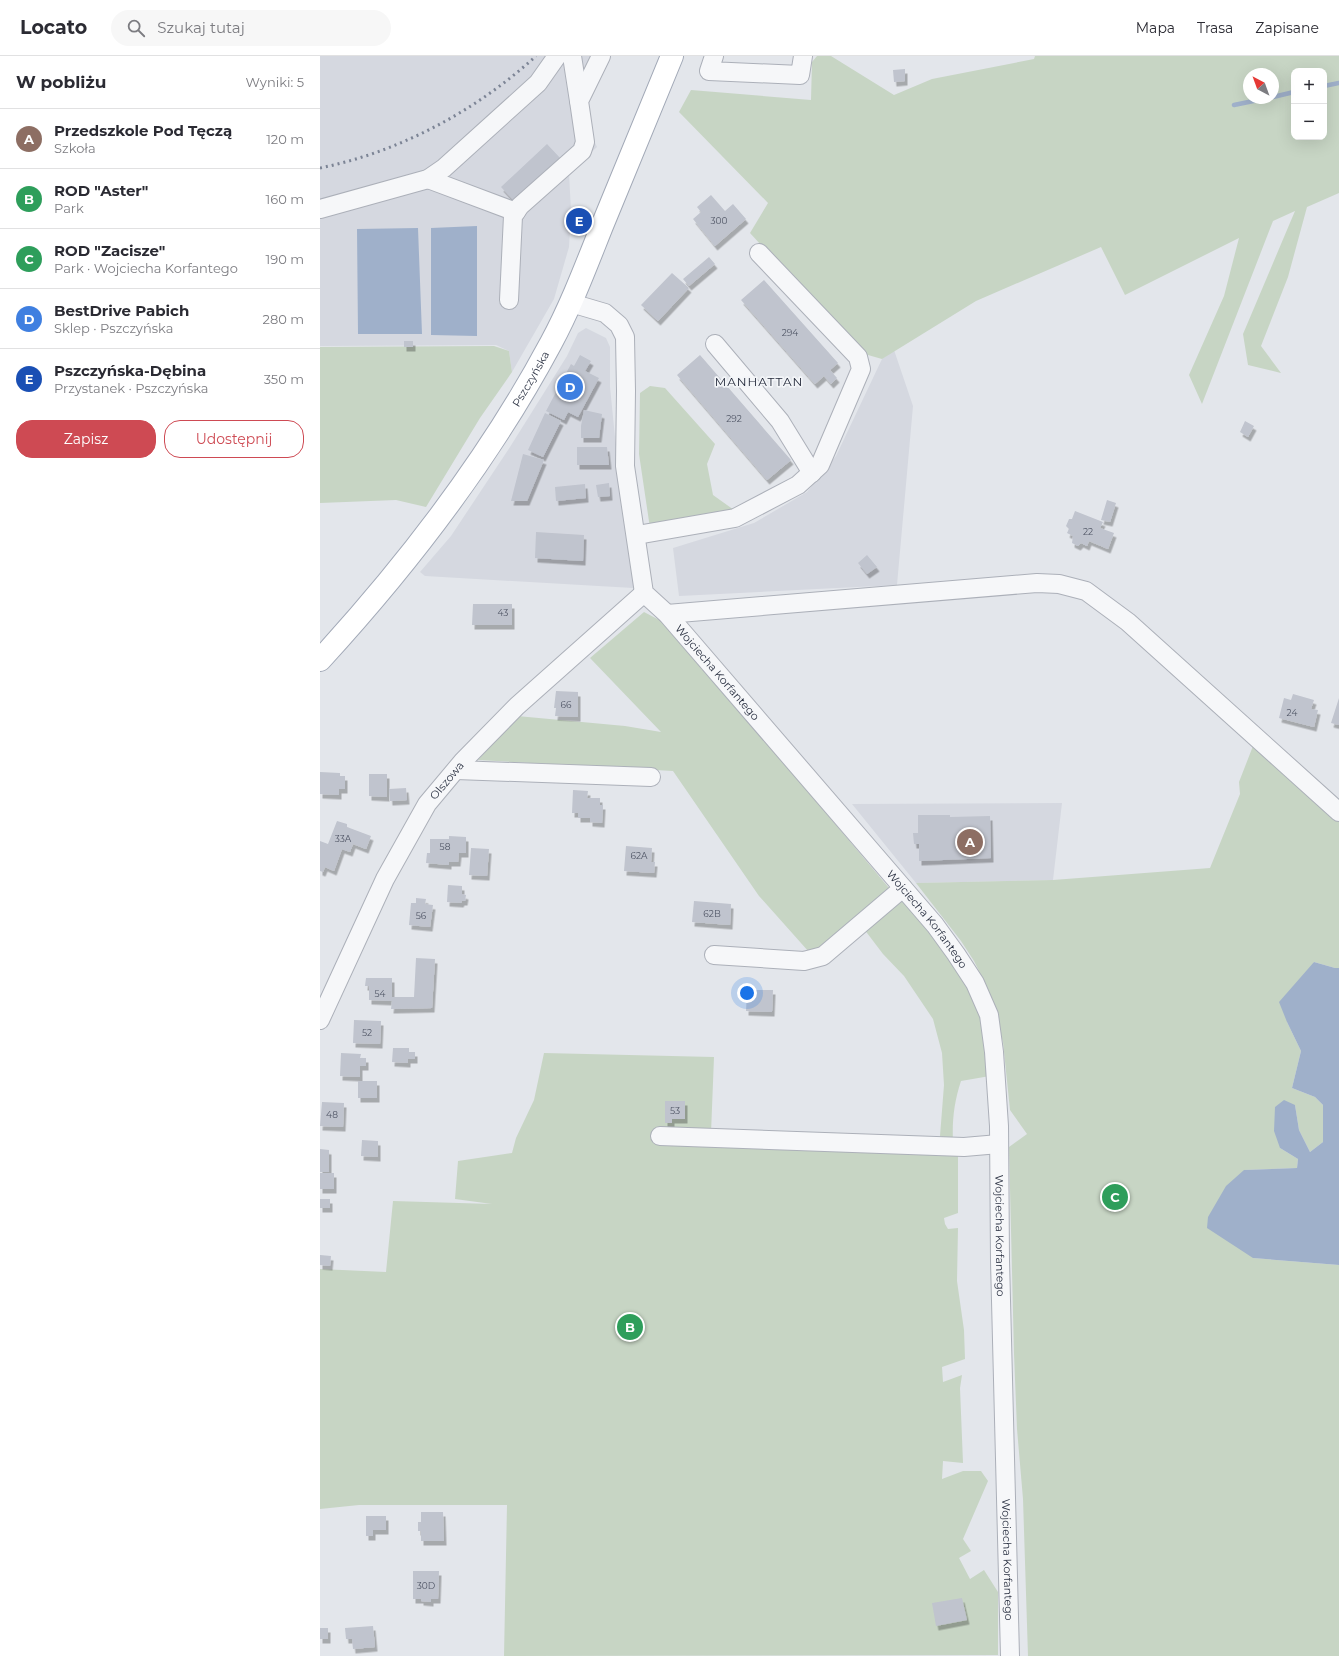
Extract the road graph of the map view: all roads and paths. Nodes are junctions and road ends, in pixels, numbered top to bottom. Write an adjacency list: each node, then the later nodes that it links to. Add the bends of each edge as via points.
1 (557, 56): 8 (street, via 538,83 444,168)
2 (572, 56): 7 (street)
3 (601, 56): 7 (street)
4 (672, 56): 13 (main road, Pszczyńska)
5 (714, 56): 6 (street, via 709,71 800,75)
6 (803, 56)
7 (579, 101): 10 (street, via 585,142 582,152)
8 (428, 179): 9 (street); 10 (street)
9 (320, 209)
10 (516, 212): 12 (street, via 513,216)
11 (759, 253): 15 (street, via 858,357 861,369 820,465)
12 (509, 300)
13 (571, 304): 16 (street, via 605,313 619,325 625,337 625,466); 19 (main road, Pszczyńska, via 531,378 459,489 409,558)
14 (715, 344): 15 (street, via 780,421)
15 (812, 472): 16 (street, via 798,485 735,518)
16 (637, 535): 17 (street)
17 (644, 594): 18 (street, Wojciecha Korfantego); 20 (street, Olszowa, via 517,706)
18 (667, 614): 22 (street, via 1036,583 1059,584 1086,592 1128,622); 23 (street, Wojciecha Korfantego)
19 (320, 660)
20 (456, 770): 21 (street); 25 (street, Olszowa, via 427,804 385,879)
21 (651, 777)
22 (1339, 812)
23 (903, 888): 24 (street, via 823,956 804,961); 27 (street, Wojciecha Korfantego, via 956,954 975,983 989,1015 994,1052)
24 (714, 955)
25 (320, 1020)
26 (660, 1136): 27 (street, via 964,1147)
27 (999, 1144): 28 (street, Wojciecha Korfantego)
28 (1010, 1656)

